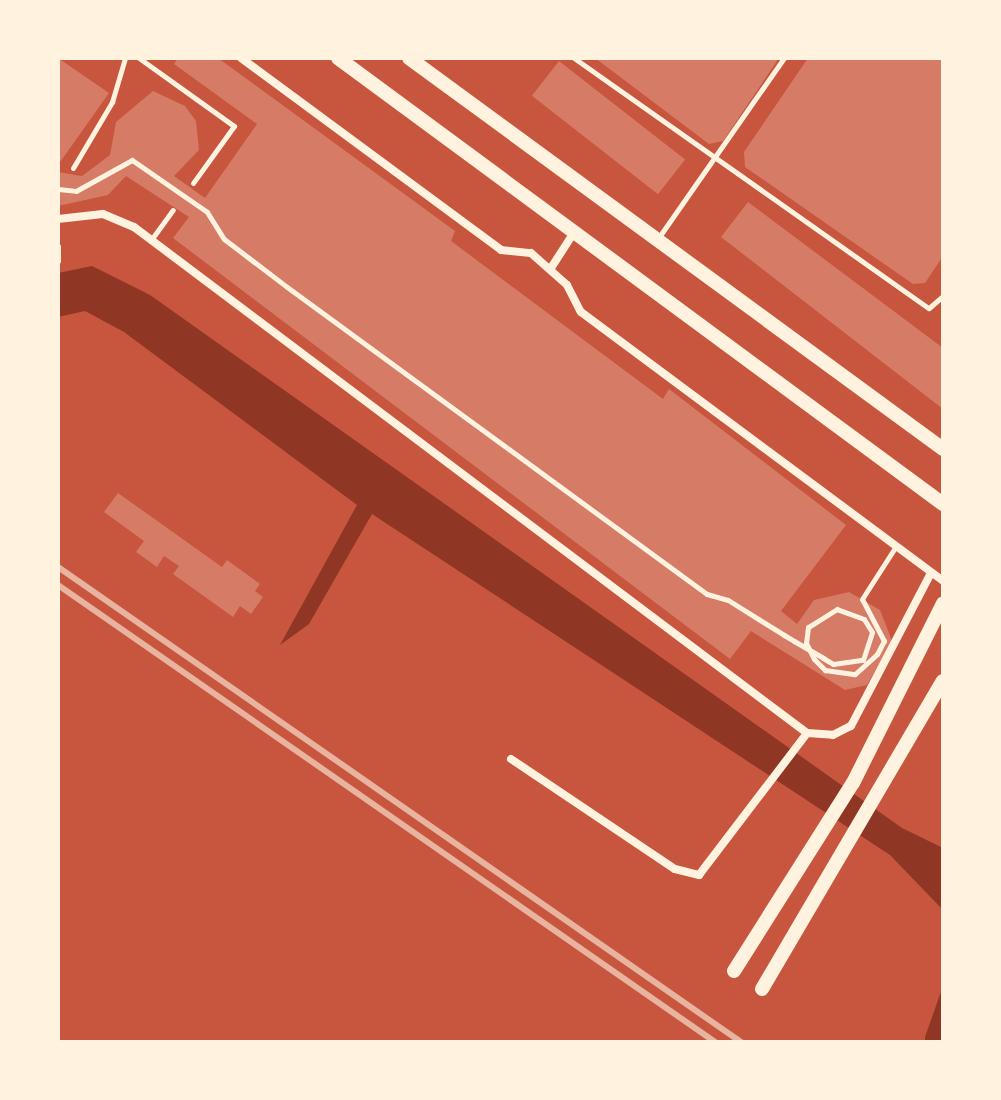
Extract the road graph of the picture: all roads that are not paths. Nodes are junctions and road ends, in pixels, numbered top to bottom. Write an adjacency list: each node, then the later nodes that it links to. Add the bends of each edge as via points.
1 (125, 58): 9 (lane, via 112,102)
2 (139, 58): 10 (lane, via 234,126)
3 (241, 58): 19 (street, via 501,250 531,253)
4 (338, 58): 14 (main road)
5 (409, 58): 15 (main road)
6 (574, 58): 8 (lane)
7 (784, 58): 8 (lane)
8 (715, 160): 15 (lane); 20 (lane, via 929,308)
9 (73, 168)
10 (193, 183)
11 (58, 189): 23 (lane, via 76,191 132,160 198,205 224,239 707,594 794,641 823,658 849,666 871,646 864,619 837,609 808,627 814,659 843,677 869,667 884,641 862,599)
12 (173, 210): 16 (lane)
13 (58, 219): 16 (street, via 103,214)
14 (573, 234): 19 (street); 22 (main road)
15 (657, 239): 21 (main road)
16 (151, 240): 28 (street)
17 (58, 246): 18 (lane)
18 (58, 261)
19 (551, 268): 23 (street, via 581,312)
20 (943, 296)
21 (943, 449)
22 (943, 504)
23 (896, 546): 24 (street)
24 (931, 573): 25 (street); 28 (street, via 851,726 833,735)
25 (943, 581)
26 (943, 603): 30 (main road, via 853,783)
27 (943, 681): 31 (main road, via 877,802)
28 (807, 733): 29 (street, via 699,875 675,869)
29 (511, 759)
30 (734, 971)
31 (762, 989)

